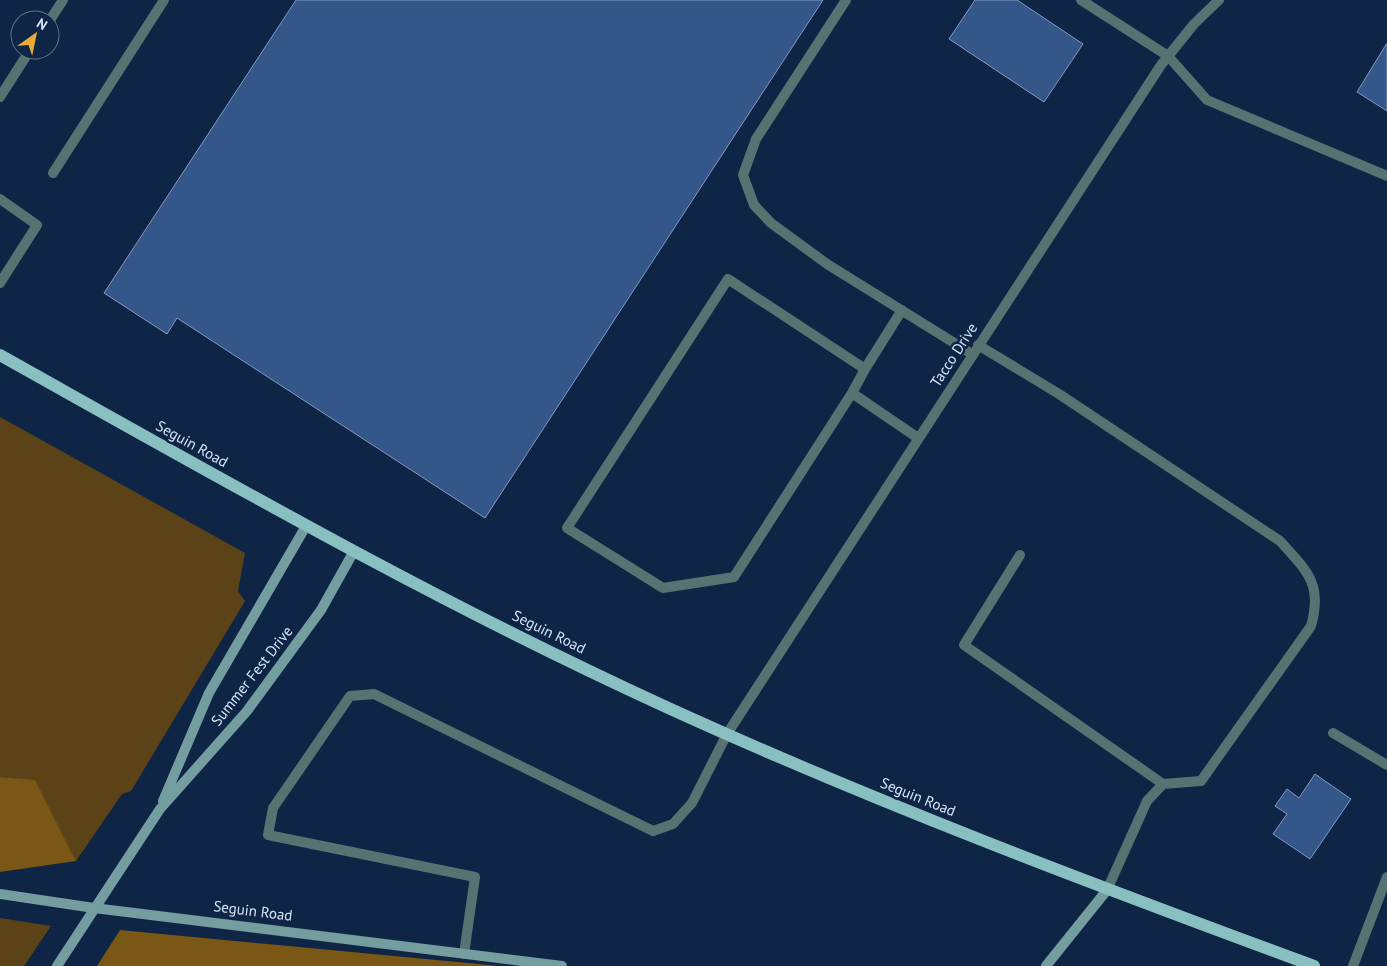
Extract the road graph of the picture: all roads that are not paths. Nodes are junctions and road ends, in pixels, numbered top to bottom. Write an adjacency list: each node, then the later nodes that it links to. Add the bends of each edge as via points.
1 (164, 0): 8 (street)
2 (846, 0): 12 (street, via 756,139 743,175 754,205 771,223 827,264)
3 (1080, 0): 5 (street)
4 (1219, 0): 5 (street, Tacco Drive)
5 (1168, 56): 9 (street, via 1206,100); 13 (street, Tacco Drive)
6 (24, 60): 7 (street)
7 (0, 97)
8 (53, 173)
9 (1387, 176)
10 (0, 199): 11 (street, via 37,225)
11 (0, 283)
12 (902, 310): 13 (street); 15 (street)
13 (975, 350): 17 (street, Tacco Drive); 24 (street, via 1059,394 1280,541 1305,568 1313,584 1316,608 1311,626 1201,781)
14 (0, 355): 18 (main road, Seguin Road)
15 (865, 369): 16 (street); 16 (street, via 728,279 567,528 663,588 734,577)
16 (852, 393): 17 (street)
17 (918, 438): 22 (street, Tacco Drive)
18 (306, 526): 19 (main road, Seguin Road); 25 (street, Summer Fest Drive, via 209,693)
19 (354, 552): 22 (main road, Seguin Road, via 548,650); 25 (street, Summer Fest Drive, via 321,610 247,712)
20 (1020, 555): 24 (street, via 964,645)
21 (1333, 733): 23 (street)
22 (727, 734): 27 (main road, Seguin Road, via 911,813); 30 (street, Tacco Drive, via 692,803 672,824 653,831 374,694 350,696 273,808 268,835 476,876)
23 (1387, 765)
24 (1163, 784): 27 (street, via 1147,801)
25 (160, 809): 29 (street, Summer Fest Drive)
26 (1385, 884): 35 (street)
27 (1108, 890): 33 (street); 34 (main road, Seguin Road)
28 (0, 894): 29 (street, Seguin Road)
29 (94, 908): 30 (street, Seguin Road); 31 (street, Summer Fest Drive)
30 (464, 954): 32 (street, Seguin Road)
31 (57, 966)
32 (562, 966)
33 (1046, 966)
34 (1314, 966)
35 (1353, 966)

